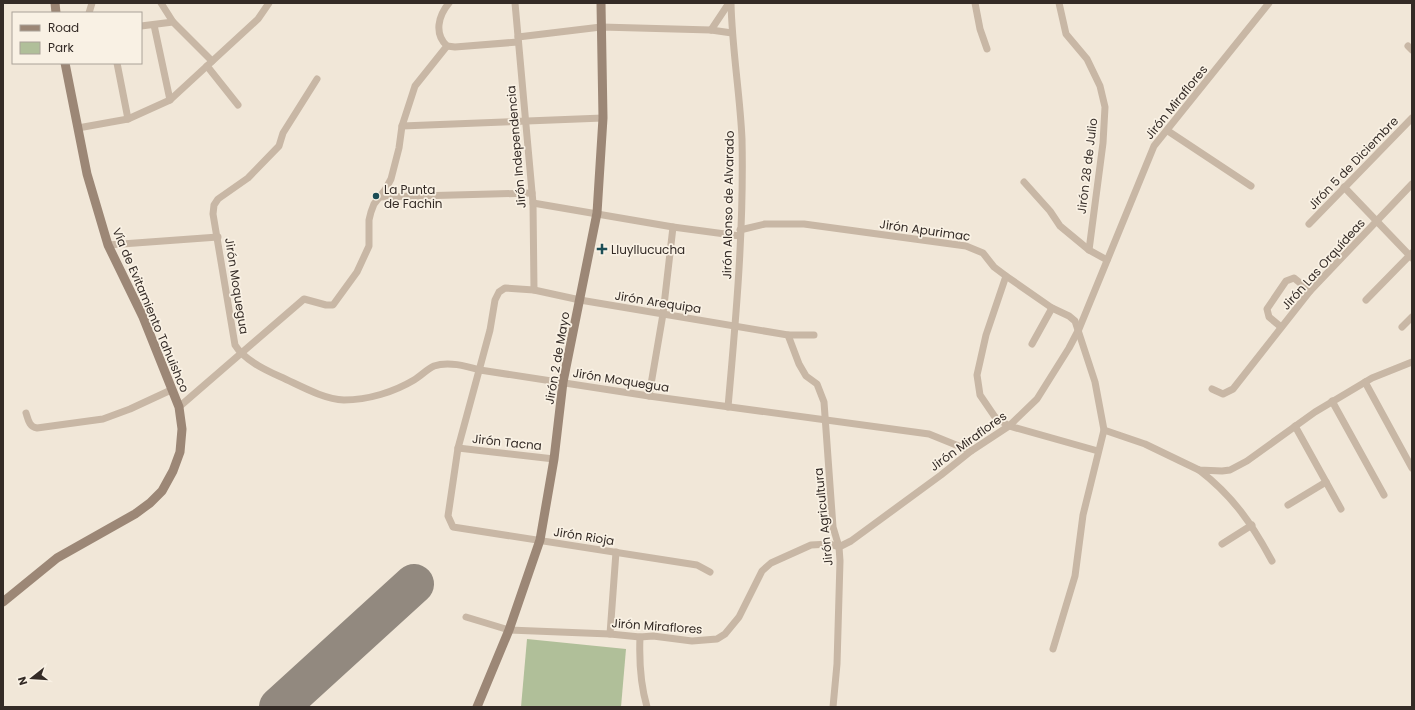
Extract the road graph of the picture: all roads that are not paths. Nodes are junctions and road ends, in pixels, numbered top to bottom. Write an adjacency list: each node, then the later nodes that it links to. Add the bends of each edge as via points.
1 (160, 3): 10 (street)
2 (269, 3): 21 (street, via 258,19)
3 (448, 3): 17 (street, via 439,27 439,36)
4 (516, 3): 16 (street, Jirón Independencia)
5 (601, 3): 13 (main road, Jirón 2 de Mayo)
6 (730, 3): 14 (street, Jirón Alonso de Alvarado); 15 (street, Jirón Alonso de Alvarado)
7 (975, 3): 18 (street)
8 (1059, 3): 46 (street, Jirón 28 de Julio, via 1066,34 1087,59 1100,86 1105,107 1103,143)
9 (1269, 3): 31 (street, Jirón Miraflores)
10 (173, 22): 11 (street); 21 (street)
11 (154, 25): 12 (street); 23 (street)
12 (142, 26)
13 (601, 27): 14 (street); 16 (street); 25 (main road, Jirón 2 de Mayo)
14 (711, 30): 15 (street)
15 (732, 33): 43 (street, Jirón Alonso de Alvarado, via 742,139)
16 (518, 40): 17 (street); 27 (street, Jirón Independencia)
17 (447, 46): 29 (street, via 416,86)
18 (987, 49)
19 (65, 64): 30 (main road, Vía de Evitamiento Tahuishco)
20 (117, 64): 26 (street)
21 (210, 64): 23 (street); 24 (street)
22 (317, 79): 44 (street, Jirón Moquegua, via 283,133 279,146 261,166 218,199 214,205 213,214)
23 (170, 100): 26 (street)
24 (238, 105)
25 (603, 118): 27 (street); 39 (main road, Jirón 2 de Mayo)
26 (128, 119): 30 (street)
27 (525, 121): 29 (street); 36 (street, Jirón Independencia)
28 (1411, 121): 35 (street, Jirón 5 de Diciembre)
29 (402, 126): 37 (street, via 391,179)
30 (78, 128): 45 (main road, Vía de Evitamiento Tahuishco, via 87,174)
31 (1168, 131): 34 (street); 48 (street, Jirón Miraflores, via 1154,146)
32 (1024, 182): 46 (street, via 1060,226)
33 (1412, 184): 40 (street, Jirón Las Orquídeas)
34 (1251, 186)
35 (1344, 187): 40 (street); 41 (street, Jirón 5 de Diciembre)
36 (532, 193): 37 (street); 38 (street, Jirón Independencia)
37 (378, 197): 64 (street, via 369,220 369,246 357,272 333,305 326,306 304,299)
38 (533, 202): 39 (street); 50 (street, Jirón Independencia)
39 (597, 213): 42 (street); 52 (main road, Jirón 2 de Mayo)
40 (1377, 220): 47 (street); 51 (street, Jirón Las Orquídeas)
41 (1309, 224)
42 (673, 227): 43 (street); 55 (street)
43 (740, 233): 49 (street, Jirón Apurimac, via 766,224 804,224 966,246 982,254); 57 (street, Jirón Alonso de Alvarado)
44 (218, 237): 45 (street); 64 (street, Jirón Moquegua, via 233,336)
45 (108, 245): 70 (main road, Vía de Evitamiento Tahuishco, via 143,317)
46 (1089, 250): 48 (street)
47 (1411, 256): 53 (street)
48 (1108, 260): 60 (street, Jirón Miraflores)
49 (1006, 276): 54 (street, Jirón Apurimac); 77 (street, via 986,335 977,385 980,395 995,417)
50 (534, 290): 52 (street, Jirón Arequipa); 66 (street, Jirón Arequipa, via 504,288 500,292)
51 (1310, 291): 59 (street, Jirón Las Orquídeas); 59 (street, via 1294,278 1286,281 1267,309 1269,317)
52 (580, 300): 55 (street, Jirón Arequipa); 67 (main road, Jirón 2 de Mayo)
53 (1366, 300)
54 (1052, 308): 60 (street, Jirón Apurimac, via 1076,321); 63 (street)
55 (663, 314): 57 (street, Jirón Arequipa); 71 (street)
56 (1412, 317): 58 (street)
57 (736, 325): 61 (street, Jirón Arequipa); 74 (street, Jirón Alonso de Alvarado)
58 (1402, 327)
59 (1281, 328): 69 (street, Jirón Las Orquídeas, via 1231,391 1223,394)
60 (1079, 329): 77 (street, Jirón Miraflores, via 1037,399); 79 (street, via 1095,382)
61 (788, 335): 62 (street, Jirón Arequipa); 76 (street, Jirón Agricultura, via 806,376 817,384 824,402)
62 (814, 335)
63 (1032, 344)
64 (240, 354): 66 (street, Jirón Moquegua, via 318,394 343,400 360,399 392,390 435,366 459,365); 73 (street)
65 (1412, 362): 68 (street)
66 (480, 370): 67 (street, Jirón Moquegua); 80 (street)
67 (563, 382): 71 (street, Jirón Moquegua); 83 (main road, Jirón 2 de Mayo)
68 (1365, 382): 72 (street); 84 (street)
69 (1212, 389)
70 (171, 390): 73 (main road, Vía de Evitamiento Tahuishco); 75 (street, via 104,419 33,428)
71 (649, 396): 74 (street, Jirón Moquegua)
72 (1332, 401): 78 (street); 89 (street)
73 (179, 407): 99 (main road, Vía de Evitamiento Tahuishco, via 182,429 180,452 174,471 162,491 135,514 57,558)
74 (728, 407): 76 (street, Jirón Moquegua)
75 (26, 413)
76 (826, 420): 81 (street, Jirón Moquegua, via 929,434); 95 (street, Jirón Agricultura, via 833,527)
77 (1009, 426): 81 (street, Jirón Miraflores); 82 (street)
78 (1295, 426): 86 (street, via 1247,461 1230,470); 87 (street)
79 (1104, 430): 82 (street); 85 (street, via 1145,444)
80 (458, 448): 83 (street, Jirón Tacna); 93 (street, Jirón Rioja, via 448,516 453,527)
81 (971, 451): 95 (street, Jirón Miraflores, via 883,518)
82 (1098, 452): 104 (street, via 1083,514 1075,576)
83 (554, 459): 93 (main road, Jirón 2 de Mayo)
84 (1412, 468)
85 (1199, 470): 86 (street); 88 (street)
86 (1222, 471): 88 (street)
87 (1326, 482): 90 (street); 91 (street)
88 (1220, 486): 92 (street)
89 (1384, 495)
90 (1288, 505)
91 (1341, 509)
92 (1252, 525): 94 (street); 97 (street)
93 (540, 540): 96 (street, Jirón Rioja); 101 (main road, Jirón 2 de Mayo)
94 (1222, 544)
95 (839, 547): 103 (street, Jirón Miraflores, via 830,544 811,545 771,563 762,571 739,617 725,634 717,639 704,641); 107 (street, Jirón Agricultura, via 837,664)
96 (616, 552): 98 (street, Jirón Rioja, via 697,565); 102 (street)
97 (1272, 562)
98 (710, 572)
99 (3, 602)
100 (466, 617): 101 (street, Jirón Miraflores)
101 (509, 630): 102 (street, Jirón Miraflores); 105 (main road, Jirón 2 de Mayo)
102 (610, 634): 103 (street, Jirón Miraflores)
103 (640, 637): 106 (street, via 641,687)
104 (1053, 649)
105 (477, 707)
106 (647, 707)
107 (833, 707)

